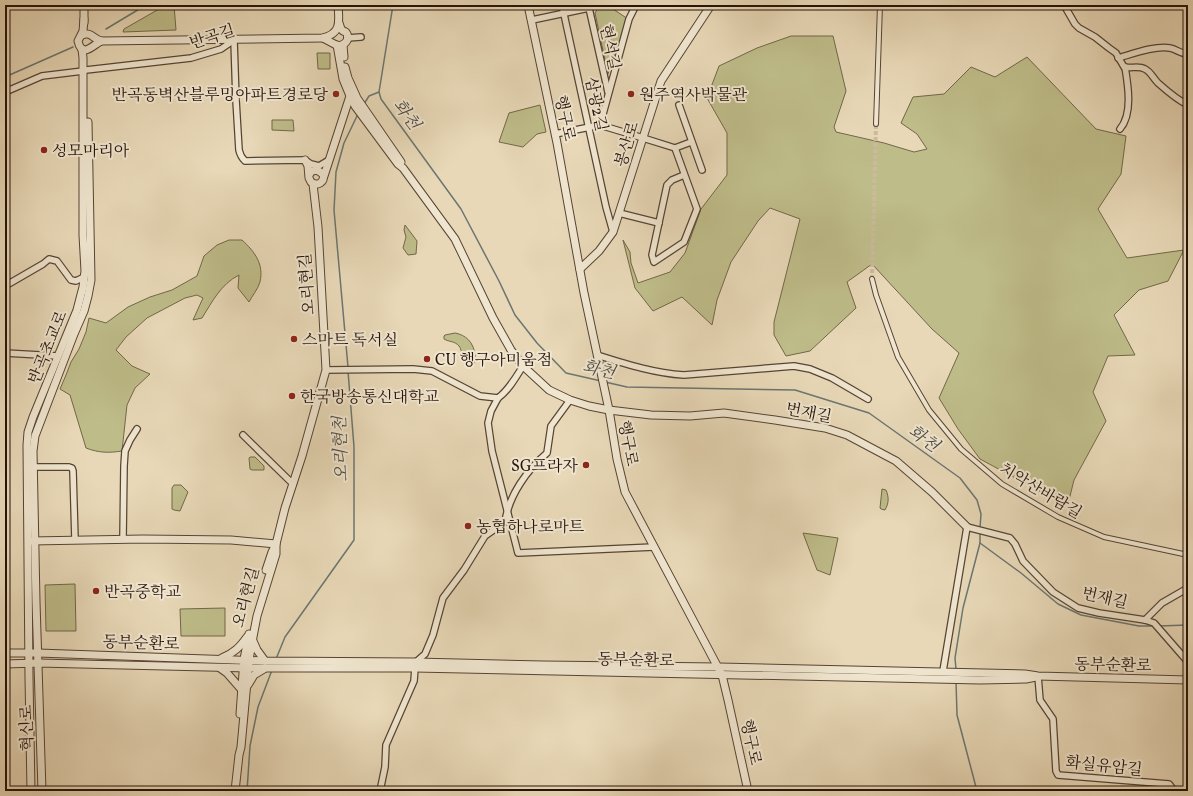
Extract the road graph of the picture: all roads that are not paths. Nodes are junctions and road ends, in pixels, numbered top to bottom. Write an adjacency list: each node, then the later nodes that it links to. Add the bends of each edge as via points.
1 (84, 5): 13 (street)
2 (338, 5): 12 (street)
3 (528, 5): 11 (street, 행구로)
4 (562, 5): 10 (street, 삼광2길)
5 (636, 5): 27 (street, 현석길, via 629,19)
6 (712, 5): 36 (street, 봉산로, via 661,81)
7 (880, 5): 31 (street)
8 (1064, 5): 23 (street, via 1079,28 1095,37)
9 (590, 7): 10 (street); 27 (street, 현석길)
10 (564, 14): 11 (street); 33 (street, 삼광2길)
11 (532, 20): 35 (street, 행구로)
12 (338, 29): 15 (street); 16 (street, via 346,33); 20 (street, via 332,38)
13 (87, 35): 18 (street); 19 (street, via 95,42); 21 (street, via 78,41)
14 (361, 37): 16 (street)
15 (323, 38): 17 (street, 반곡길); 20 (street)
16 (347, 38): 20 (street, via 347,41)
17 (234, 40): 18 (street); 25 (street, 반곡길, via 221,49 191,58); 39 (street, via 240,155 245,161)
18 (101, 41): 19 (street)
19 (94, 45): 21 (street, via 91,49)
20 (338, 45): 28 (street, via 343,78)
21 (85, 49): 25 (street, 반곡초교로)
22 (1188, 54): 23 (street, via 1164,48 1148,49)
23 (1118, 58): 24 (street)
24 (1125, 67): 30 (street, via 1139,67 1149,72); 34 (street, via 1128,110 1124,125)
25 (85, 71): 26 (street, 반곡길, via 42,76); 52 (street, 반곡초교로); 57 (street, 반곡초교로, via 91,280 84,311)
26 (5, 92)
27 (608, 92): 32 (street, 현석길)
28 (352, 96): 40 (street); 58 (street, 행구로, via 401,160 403,168 455,239 493,318)
29 (679, 105): 37 (street)
30 (1188, 105)
31 (876, 124)
32 (600, 125): 33 (street); 36 (street)
33 (589, 127): 35 (street); 50 (street, 삼광2길)
34 (1120, 129)
35 (555, 134): 51 (street, 행구로)
36 (643, 138): 38 (street); 47 (street, 봉산로)
37 (691, 142): 38 (street); 42 (street)
38 (675, 148): 44 (street)
39 (305, 160): 41 (street); 43 (street)
40 (328, 160): 41 (street); 45 (street)
41 (318, 168): 43 (street); 45 (street)
42 (702, 170)
43 (309, 175): 46 (street)
44 (684, 175): 48 (street, via 667,185); 48 (street, via 697,210 684,242 654,262 652,255)
45 (323, 179): 46 (street); 49 (street, via 319,194)
46 (314, 184): 49 (street, 오리현길)
47 (619, 213): 48 (street); 50 (street, 봉산로)
48 (659, 223)
49 (318, 228): 59 (street, 오리현길)
50 (613, 232): 51 (street, 봉산로, via 599,251)
51 (580, 269): 56 (street, 행구로)
52 (84, 277): 54 (street, via 76,282 71,280 57,262 49,259); 57 (street, 반곡초교로, via 78,310)
53 (872, 279): 75 (street, 치악산바람길, via 898,357 929,410 961,449 1002,484 1058,517 1104,537)
54 (5, 286)
55 (5, 353): 57 (street)
56 (597, 355): 61 (street, via 641,368 684,375 794,366 832,378); 63 (street, 행구로)
57 (61, 358): 66 (street, 반곡초교로, via 35,436); 72 (street, 반곡초교로, via 28,432)
58 (523, 366): 60 (street); 62 (street, 행구로, via 549,390)
59 (329, 370): 60 (street, via 432,371 480,396); 67 (street, 오리현길)
60 (498, 398): 68 (street, via 488,424)
61 (868, 399)
62 (570, 400): 63 (street, 행구로); 68 (street, via 551,426 547,453 536,462 524,479)
63 (609, 410): 69 (street, 번재길, via 690,416 724,413 825,428 847,435 896,461); 74 (street, 행구로, via 625,492)
64 (137, 429): 70 (street, via 126,451 124,466)
65 (242, 435): 67 (street)
66 (33, 467): 71 (street, via 69,467 74,471); 72 (street, 반곡초교로)
67 (293, 484): 73 (street, 오리현길)
68 (507, 511): 74 (street, via 518,553); 89 (street, via 505,522 485,536 443,598 433,635 425,654)
69 (969, 528): 77 (street, 번재길, via 1010,538 1023,561 1052,592 1078,608); 94 (street)
70 (123, 539): 71 (street); 73 (street, via 231,540)
71 (75, 540): 72 (street)
72 (31, 541): 79 (street, 반곡초교로); 80 (street, 반곡초교로)
73 (276, 544): 78 (street, 오리현길, via 276,554)
74 (654, 547): 90 (street, 행구로)
75 (1188, 555)
76 (1188, 588): 77 (street, 번재길, via 1162,603)
77 (1145, 620): 84 (street, via 1154,622)
78 (251, 636): 82 (street, via 238,649); 83 (street, 오리현길); 88 (street)
79 (29, 653): 80 (street, 동부순환로); 81 (street); 87 (street, 혁신로)
80 (38, 653): 82 (street, 동부순환로); 85 (street, 혁신로)
81 (5, 654)
82 (220, 659): 83 (street, 동부순환로)
83 (246, 660): 88 (street, 동부순환로); 92 (street, 오리현길)
84 (1188, 662)
85 (38, 663): 87 (street, 동부순환로); 91 (street, 동부순환로); 99 (street, 혁신로)
86 (5, 664): 87 (street)
87 (29, 664): 98 (street, 혁신로)
88 (265, 665): 89 (street, 동부순환로); 92 (street, 동부순환로); 97 (street)
89 (416, 665): 90 (street, 동부순환로); 93 (street, 동부순환로); 101 (street, via 414,681 386,745)
90 (718, 667): 93 (street, 행구로); 94 (street, 동부순환로)
91 (220, 668): 92 (street, 동부순환로); 97 (street)
92 (246, 668): 97 (street)
93 (722, 675): 94 (street, 동부순환로); 102 (street, 행구로)
94 (947, 675): 95 (street, 동부순환로)
95 (1038, 676): 96 (street, 동부순환로); 103 (street, 화실유암길, via 1040,700 1053,719 1058,775 1169,784)
96 (1188, 680)
97 (244, 688): 100 (street)
98 (31, 791)
99 (42, 791)
100 (235, 791)
101 (380, 791)
102 (748, 791)
103 (1172, 791)

